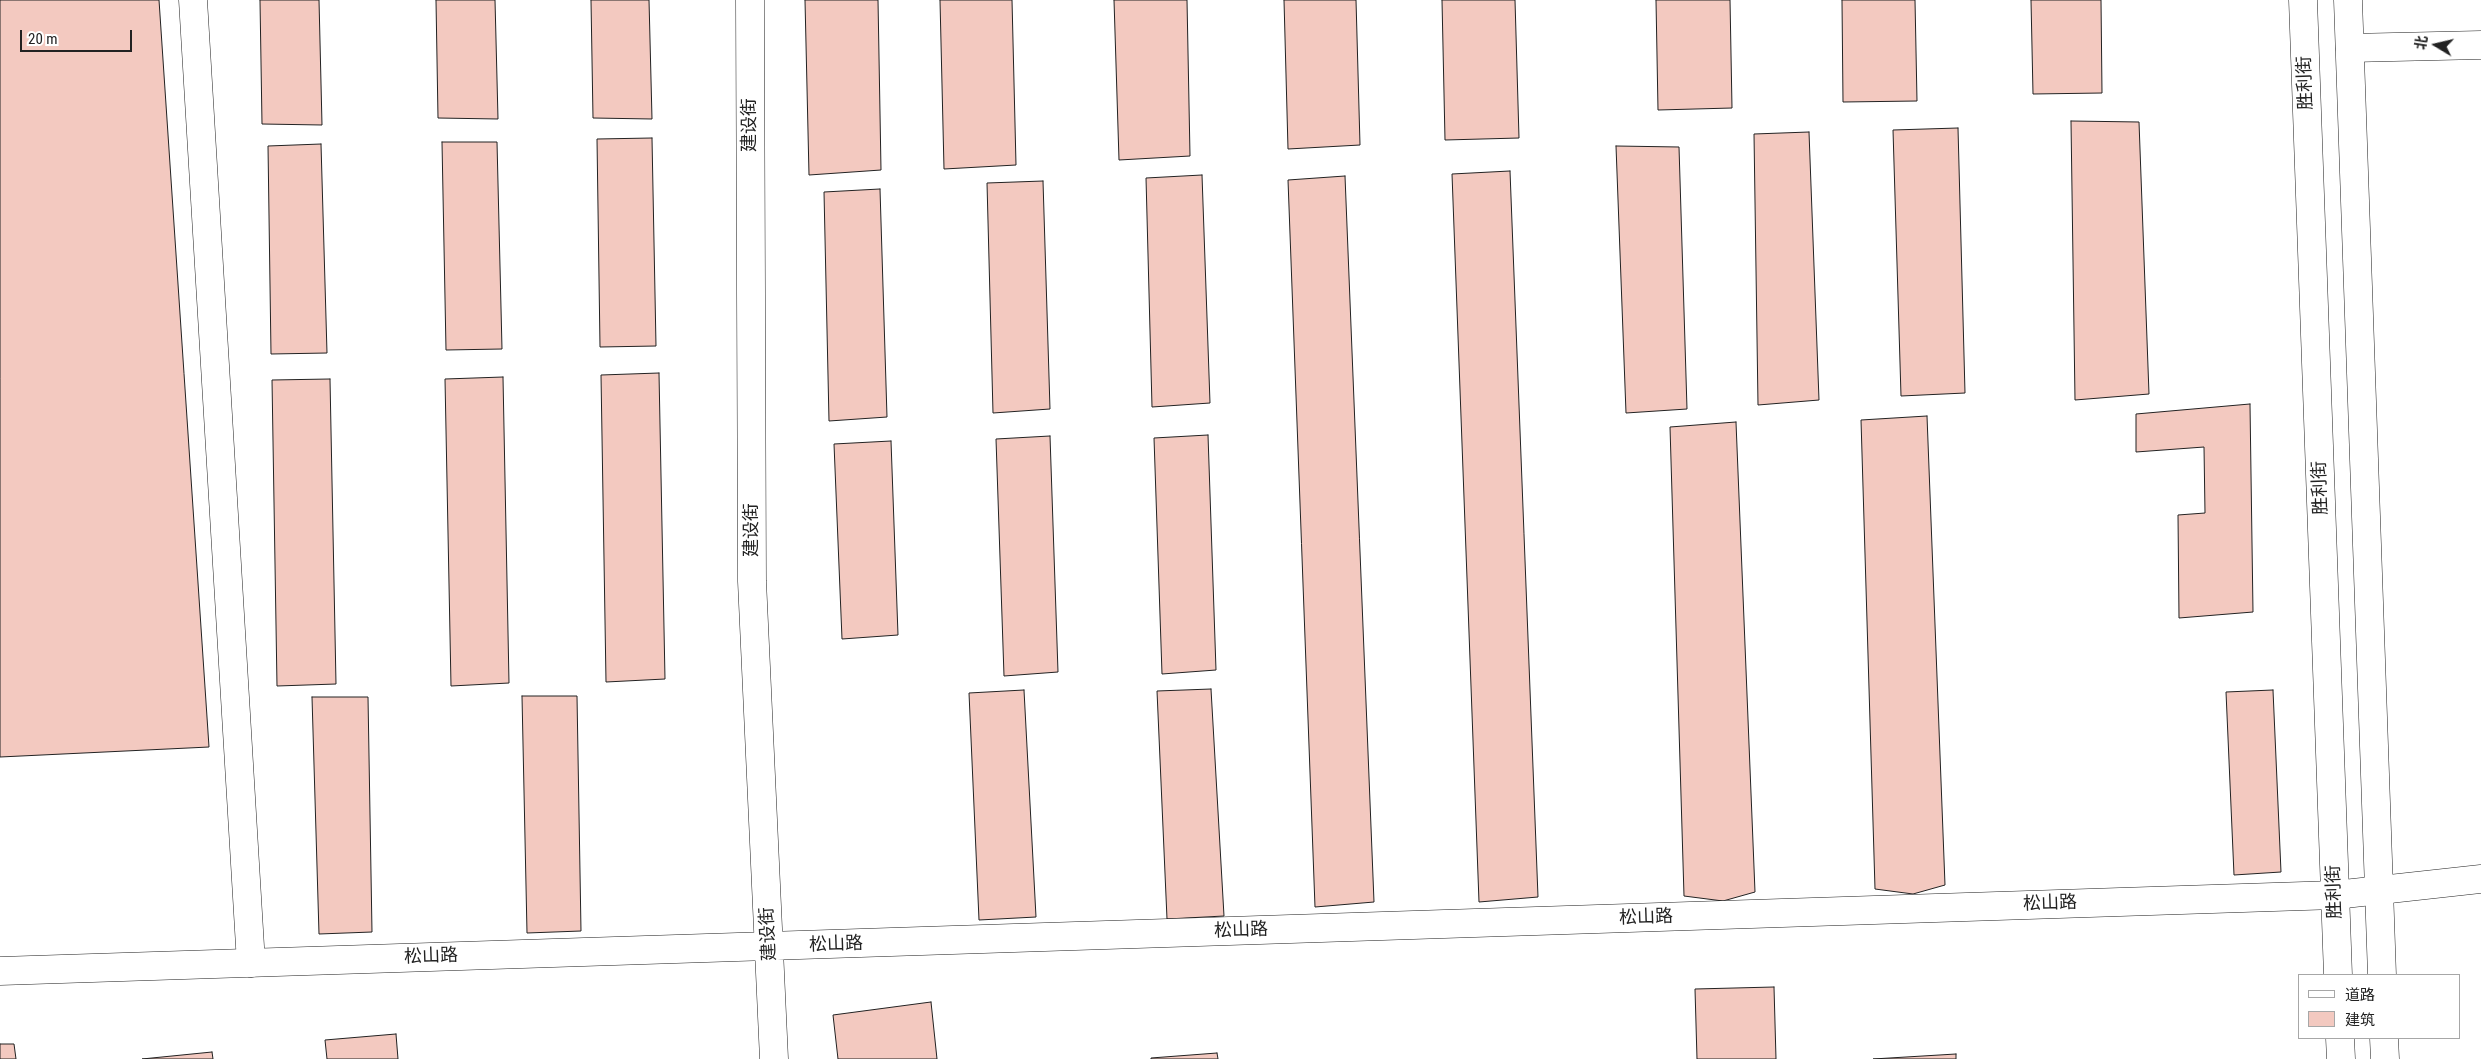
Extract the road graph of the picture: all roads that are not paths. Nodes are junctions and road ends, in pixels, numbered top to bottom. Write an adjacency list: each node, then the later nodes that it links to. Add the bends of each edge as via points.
1 (193, 0): 11 (street)
2 (750, 0): 10 (street, 建设街, via 752,581)
3 (2303, 0): 9 (street, 胜利街)
4 (2348, 0): 6 (street)
5 (2481, 45): 6 (street)
6 (2350, 48): 8 (street)
7 (2481, 879): 8 (street, 松山路)
8 (2379, 891): 9 (street, 松山路); 14 (street)
9 (2335, 895): 10 (street, 松山路); 13 (street, 胜利街)
10 (769, 947): 11 (street, 松山路); 17 (street, 建设街)
11 (251, 963): 12 (street, 松山路)
12 (0, 971)
13 (2338, 974)
14 (2382, 974)
15 (2340, 1039): 18 (street)
16 (2384, 1039): 19 (street)
17 (774, 1059)
18 (2341, 1059)
19 (2385, 1059)

